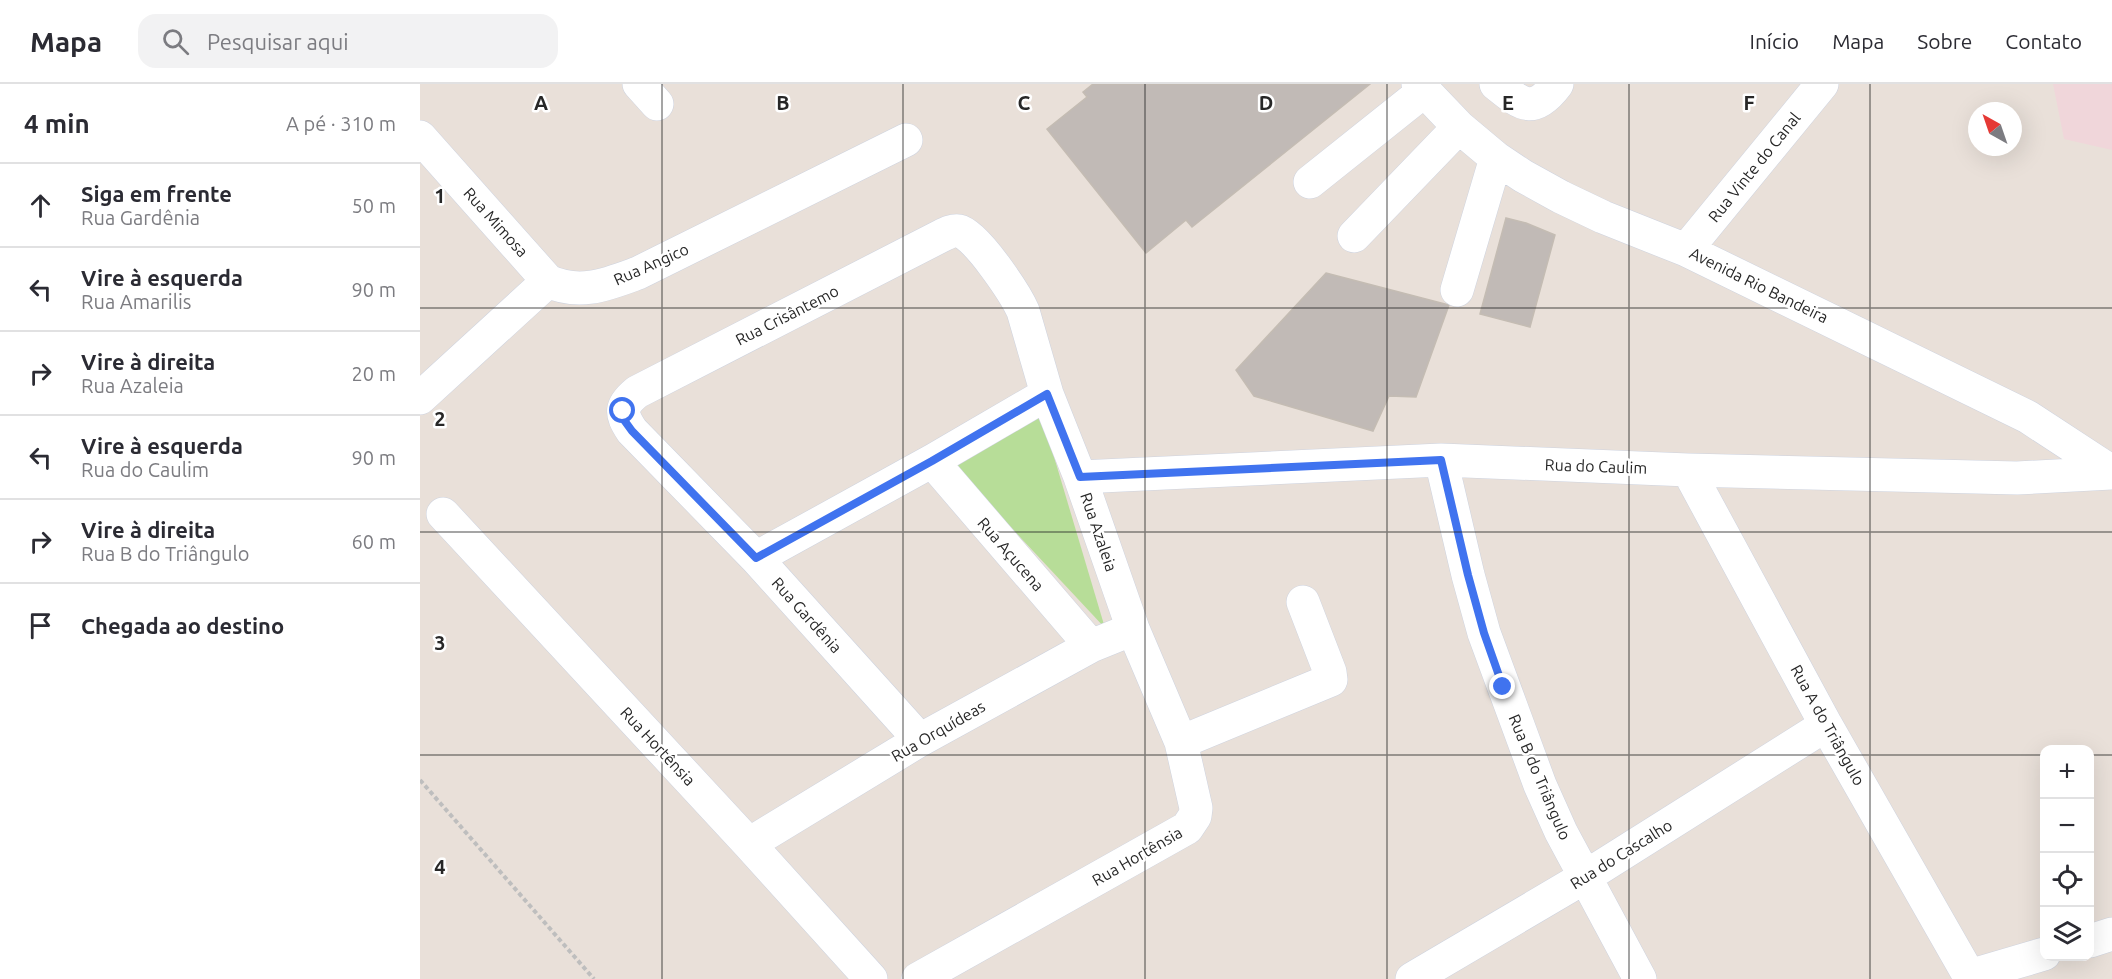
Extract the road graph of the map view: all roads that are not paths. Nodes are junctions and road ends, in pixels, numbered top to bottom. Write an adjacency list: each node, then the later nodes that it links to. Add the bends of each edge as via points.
1 (1496, 84): 2 (street, via 1527,104 1536,103)
2 (1557, 84)
3 (1822, 84): 12 (street, Rua Vinte do Canal)
4 (1421, 88): 5 (street, Avenida Rio Bandeira); 9 (street)
5 (1459, 127): 8 (street, Avenida Rio Bandeira); 11 (street)
6 (420, 137): 13 (street, Rua Mimosa)
7 (906, 140): 13 (street, Rua Angico, via 638,273 601,287 579,289)
8 (1496, 158): 12 (street, Avenida Rio Bandeira, via 1561,197); 14 (street)
9 (1310, 182)
10 (960, 231): 15 (street, Rua Azaleia, via 974,240 1017,297); 17 (street, Rua Crisântemo, via 941,236 637,392)
11 (1354, 236)
12 (1686, 250): 21 (street, Avenida Rio Bandeira, via 2028,417)
13 (548, 281): 16 (street)
14 (1457, 290)
15 (1047, 394): 19 (street); 22 (street, Rua Azaleia)
16 (420, 398)
17 (623, 411): 24 (street, Rua Gardênia, via 632,431)
18 (1441, 460): 20 (street, Rua do Caulim); 22 (street, Rua do Caulim); 33 (street, Rua B do Triângulo, via 1484,633 1540,785)
19 (932, 461): 24 (street); 27 (street, Rua Açucena)
20 (1688, 470): 21 (street, Rua do Caulim, via 2017,478); 28 (street, Rua A do Triângulo)
21 (2112, 473)
22 (1080, 477): 26 (street, Rua Azaleia)
23 (443, 514): 32 (street, Rua Hortênsia)
24 (756, 558): 29 (street, Rua Gardênia)
25 (1303, 602): 30 (street, via 1330,680)
26 (1133, 629): 27 (street, Rua Orquídeas); 30 (street, Rua Azaleia)
27 (1090, 646): 29 (street, Rua Orquídeas)
28 (1826, 725): 33 (street, Rua do Cascalho); 37 (street, Rua A do Triângulo)
29 (920, 740): 32 (street, Rua Orquídeas)
30 (1181, 742): 31 (street, Rua Azaleia, via 1195,799)
31 (1195, 816): 39 (street, Rua Hortênsia, via 1187,828)
32 (749, 844): 38 (street, Rua Hortênsia)
33 (1586, 877): 40 (street, Rua do Cascalho); 41 (street, Rua B do Triângulo)
34 (2112, 934): 35 (street)
35 (2094, 939)
36 (2040, 955): 37 (street)
37 (1970, 978)
38 (871, 979)
39 (918, 979)
40 (1412, 979)
41 (1640, 979)

